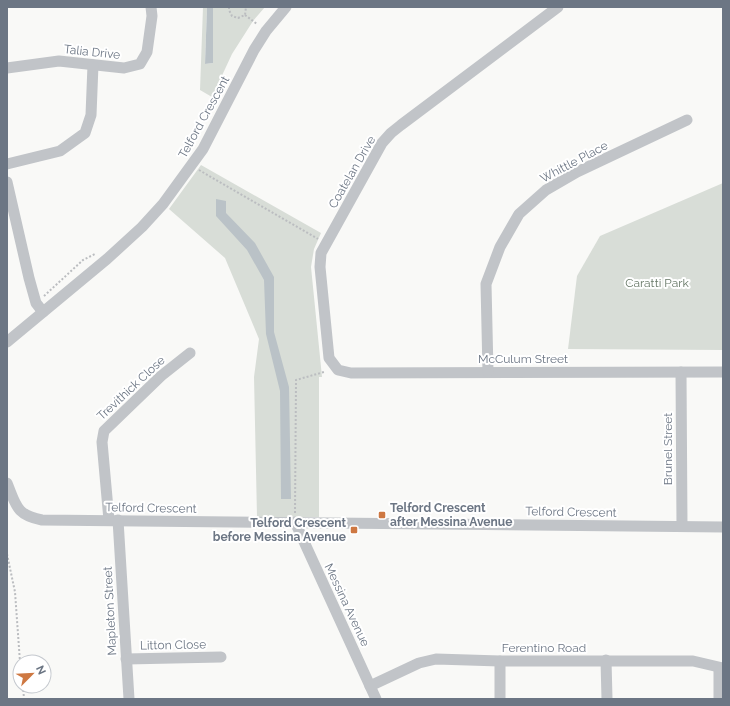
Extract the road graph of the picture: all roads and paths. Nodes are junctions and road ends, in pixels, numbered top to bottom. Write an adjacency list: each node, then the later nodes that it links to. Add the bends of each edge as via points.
1 (151, 7): 8 (street, Talia Drive, via 147,52 140,64 124,68)
2 (230, 7): 6 (path, via 232,16 238,18)
3 (246, 7): 6 (path)
4 (286, 7): 12 (street, Telford Crescent, via 254,50 215,128)
5 (558, 7): 14 (street, Coatelan Drive, via 391,133 382,143)
6 (245, 15): 7 (path, via 258,24)
7 (254, 29)
8 (93, 64): 9 (street, Talia Drive, via 59,61); 11 (street, via 91,115 85,133 60,151)
9 (7, 68)
10 (688, 120): 21 (street, Whittle Place, via 577,172 546,190 519,214 500,247 486,284)
11 (7, 164)
12 (192, 166): 14 (path); 16 (street, Telford Crescent, via 142,227 107,259)
13 (7, 182): 16 (street, via 29,278)
14 (326, 244): 19 (street, Coatelan Drive, via 321,252 320,267)
15 (100, 252): 16 (path, via 83,260)
16 (40, 308): 17 (street, Telford Crescent)
17 (7, 342)
18 (190, 352): 25 (street, Trevithick Close, via 104,431 102,442)
19 (329, 358): 21 (street, McCulum Street, via 338,370 351,373)
20 (324, 372): 26 (path, via 296,380)
21 (488, 372): 22 (street, McCulum Street)
22 (681, 372): 23 (street, McCulum Street); 27 (street, Brunel Street)
23 (723, 372)
24 (7, 482): 25 (street, Telford Crescent, via 16,507 32,518)
25 (114, 520): 26 (street, Telford Crescent); 32 (street, Mapleton Street)
26 (295, 522): 27 (street, Telford Crescent); 36 (street, Messina Avenue)
27 (682, 526): 28 (street, Telford Crescent)
28 (723, 527)
29 (7, 554): 30 (path, via 15,592)
30 (19, 654)
31 (221, 657): 32 (street, Litton Close)
32 (126, 659): 37 (street, Mapleton Street)
33 (606, 660): 34 (street, Ferentino Road); 35 (street, Ferentino Road, via 693,661); 40 (street)
34 (500, 661): 36 (street, Ferentino Road, via 436,659 419,663); 39 (street)
35 (721, 668): 41 (street)
36 (370, 686): 38 (street, Messina Avenue)
37 (128, 699)
38 (376, 699)
39 (500, 699)
40 (607, 699)
41 (719, 699)

